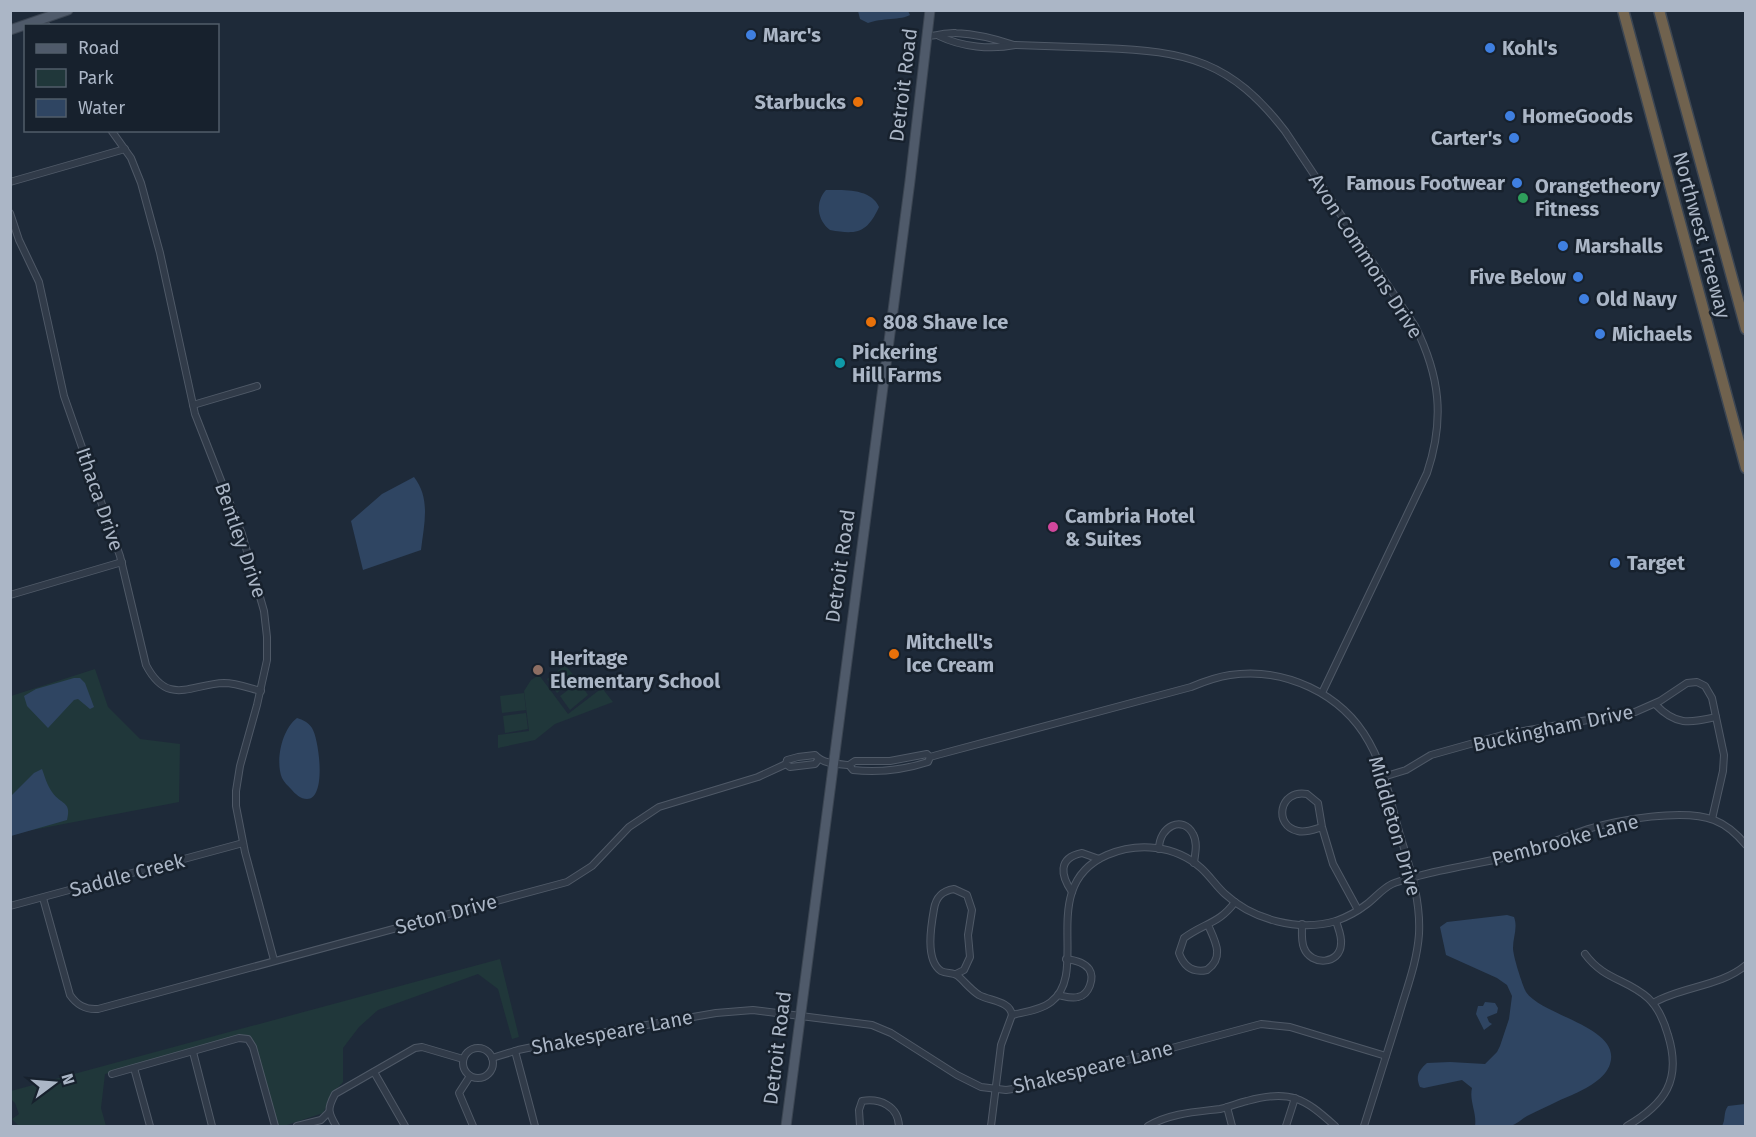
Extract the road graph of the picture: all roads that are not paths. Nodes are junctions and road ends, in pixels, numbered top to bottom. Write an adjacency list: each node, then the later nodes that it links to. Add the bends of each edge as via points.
1 (69, 10): 5 (main road)
2 (930, 10): 6 (main road, Detroit Road)
3 (1623, 10): 14 (highway, Northwest Freeway)
4 (1659, 10): 11 (highway, Northwest Freeway)
5 (46, 24)
6 (927, 36): 18 (street, Avon Commons Drive, via 996,49 1015,45 1165,52 1200,62 1239,84 1285,131 1415,326 1438,394 1439,421 1432,459); 21 (main road, Detroit Road)
7 (112, 132): 8 (street, Bentley Drive)
8 (125, 149): 9 (street); 13 (street, Bentley Drive, via 135,167 160,253)
9 (10, 182)
10 (10, 213): 15 (street, Ithaca Drive, via 39,282 64,396)
11 (1746, 329)
12 (257, 386): 13 (street)
13 (193, 405): 17 (street, Bentley Drive, via 242,534 264,610 268,650)
14 (1746, 468)
15 (122, 562): 16 (street); 17 (street, Ithaca Drive, via 143,656 156,680 184,692 223,683)
16 (10, 595)
17 (261, 691): 25 (street, Bentley Drive, via 237,779 236,806)
18 (1322, 693): 21 (street, Middleton Drive, via 1281,677 1229,675 930,757 927,754 890,761 855,761 849,765); 22 (street, Middleton Drive, via 1360,728)
19 (1655, 704): 20 (street, Buckingham Drive, via 1681,721); 20 (street, Buckingham Drive, via 1688,683 1697,682 1709,691); 22 (street, Buckingham Drive, via 1629,713 1506,734 1431,756)
20 (1716, 717): 23 (street, Buckingham Drive, via 1724,762)
21 (832, 763): 41 (street, Seton Drive, via 815,755 798,757 758,777 659,807 630,827 592,866 567,882); 46 (main road, Detroit Road)
22 (1383, 777): 30 (street, Middleton Drive)
23 (1712, 819): 26 (street, Pembrooke Lane); 30 (street, Pembrooke Lane, via 1675,816 1616,822 1512,855)
24 (1322, 827): 24 (street, via 1320,806 1312,796 1299,793 1289,797 1282,812 1288,826 1301,832); 35 (street, via 1333,864)
25 (243, 843): 32 (street, Saddle Creek); 41 (street, Bentley Drive)
26 (1746, 845)
27 (1159, 849): 28 (street, via 1130,849); 29 (street); 29 (street, via 1164,830 1182,826 1194,835)
28 (1099, 859): 31 (street, via 1083,873); 31 (street, via 1082,853 1069,859 1063,876)
29 (1194, 863): 33 (street)
30 (1413, 878): 35 (street, Pembrooke Lane, via 1391,885); 50 (street, Middleton Drive, via 1419,909 1418,946)
31 (1072, 892): 40 (street)
32 (43, 898): 34 (street, Saddle Creek); 41 (street, Seton Drive, via 70,995 80,1006 92,1010)
33 (1235, 902): 37 (street, via 1277,921); 38 (street)
34 (10, 906)
35 (1358, 910): 36 (street, Pembrooke Lane)
36 (1336, 921): 37 (street); 37 (street, via 1341,948 1335,957 1323,961 1305,950)
37 (1302, 924)
38 (1208, 925): 38 (street, via 1181,943 1181,959 1192,970 1207,970 1218,957)
39 (1585, 954): 45 (street, via 1601,972 1633,987)
40 (1066, 959): 44 (street, via 1064,986); 44 (street, via 1088,968 1091,983 1081,997)
41 (274, 960)
42 (1746, 965): 45 (street, via 1726,978)
43 (956, 974): 43 (street, via 942,971 933,962 931,927 937,897 954,889 967,894 972,910 968,934 970,961); 47 (street, via 979,995 1010,1008)
44 (1058, 994): 47 (street, via 1045,1005)
45 (1653, 1003): 78 (street, via 1671,1044 1671,1077 1656,1106)
46 (799, 1016): 48 (street, Shakespeare Lane, via 753,1010 716,1013); 57 (street, Shakespeare Lane, via 879,1027 967,1080); 69 (main road, Detroit Road)
47 (1012, 1016): 57 (street, via 1003,1037)
48 (515, 1051): 51 (street, Shakespeare Lane); 68 (street)
49 (193, 1052): 53 (street); 62 (street); 63 (street, via 238,1038 248,1039)
50 (1386, 1056): 57 (street, Shakespeare Lane, via 1290,1027 1260,1024 1028,1088); 77 (street, Middleton Drive)
51 (492, 1058): 52 (street, Shakespeare Lane, via 485,1050 477,1049 469,1051); 56 (street, via 488,1074)
52 (463, 1059): 54 (street, via 415,1048); 56 (street)
53 (134, 1068): 55 (street); 61 (street)
54 (374, 1072): 60 (street, via 335,1094); 66 (street)
55 (112, 1074)
56 (470, 1076): 67 (street, via 459,1093)
57 (995, 1089): 72 (street)
58 (1295, 1098): 59 (street, via 1269,1096); 75 (street); 76 (street, via 1312,1106)
59 (1227, 1107): 73 (street, via 1171,1117); 74 (street)
60 (329, 1112): 64 (street, via 321,1120); 65 (street)
61 (150, 1126)
62 (212, 1126)
63 (275, 1126)
64 (297, 1126)
65 (336, 1126)
66 (405, 1126)
67 (472, 1126)
68 (535, 1126)
69 (786, 1126)
70 (860, 1126): 71 (street, via 862,1101 880,1100)
71 (902, 1126)
72 (991, 1126)
73 (1148, 1126)
74 (1232, 1126)
75 (1286, 1126)
76 (1335, 1126)
77 (1364, 1126)
78 (1627, 1126)

